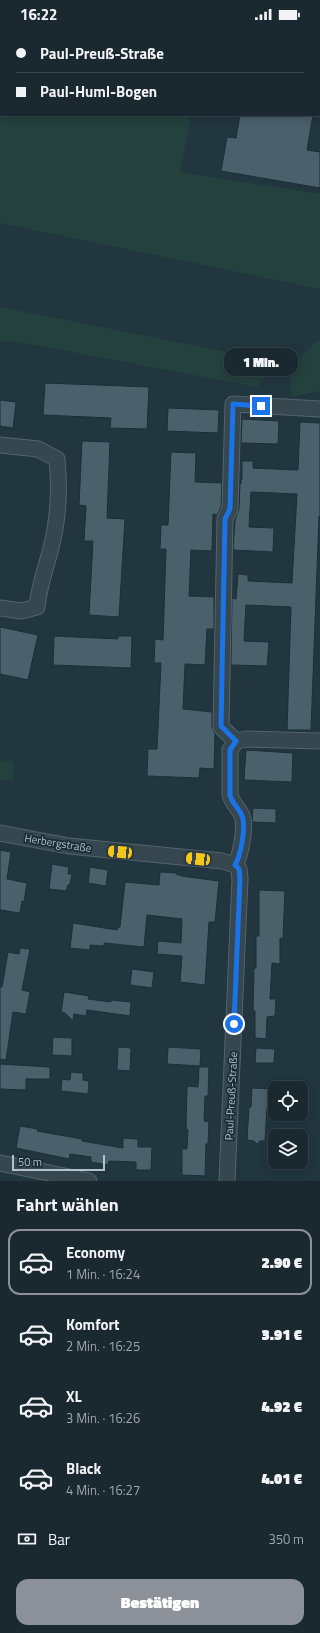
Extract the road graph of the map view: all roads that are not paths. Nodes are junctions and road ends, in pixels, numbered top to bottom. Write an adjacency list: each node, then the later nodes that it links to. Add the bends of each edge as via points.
1 (320, 409): 4 (street, via 233,404 230,509 225,519 221,726)
2 (0, 445): 3 (street, via 38,449 57,459 60,487 51,547 38,592 37,607 21,611)
3 (0, 608)
4 (236, 741): 5 (street); 7 (street, via 230,750 230,795 243,818 241,852)
5 (320, 741)
6 (0, 833): 7 (street, Herbergstraße, via 69,846)
7 (235, 865): 10 (street, Paul-Preuß-Straße, via 239,869 240,879)
8 (0, 1163): 9 (street)
9 (89, 1181)
10 (227, 1181)

